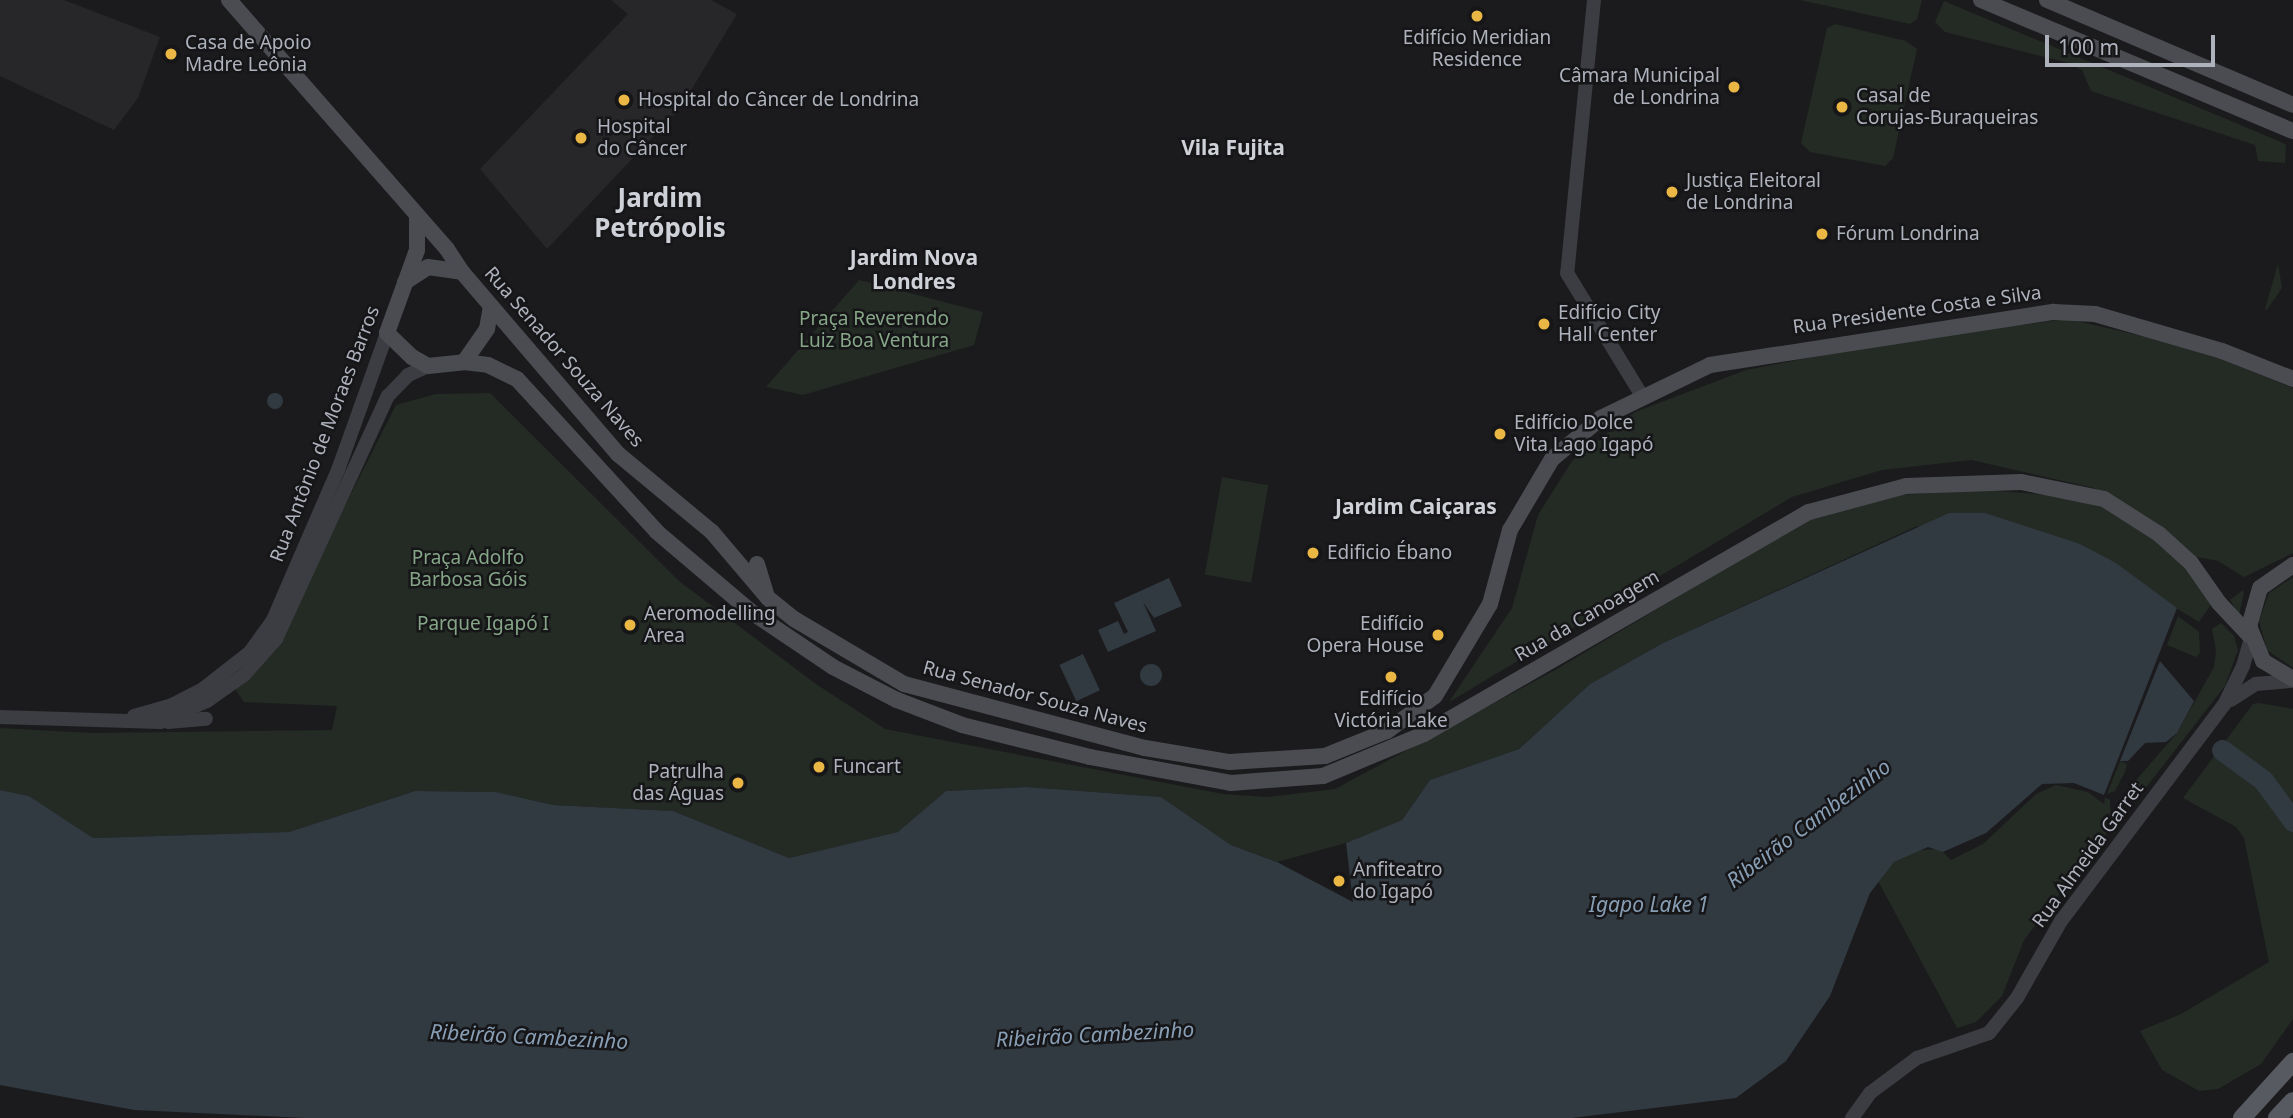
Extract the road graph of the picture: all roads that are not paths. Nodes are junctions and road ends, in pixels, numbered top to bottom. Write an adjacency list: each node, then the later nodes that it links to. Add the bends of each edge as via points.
1 (229, 0): 7 (main road, Rua Senador Souza Naves)
2 (1594, 0): 15 (street, via 1567,273)
3 (1981, 0): 6 (main road)
4 (2047, 0): 5 (main road)
5 (2293, 105)
6 (2293, 131)
7 (417, 217): 8 (main road, Rua Senador Souza Naves); 9 (main road, Rua Antônio de Moraes Barros, via 416,250)
8 (462, 272): 9 (main road, via 428,267); 10 (main road, Rua Senador Souza Naves)
9 (405, 282): 11 (main road, Rua Antônio de Moraes Barros)
10 (491, 306): 12 (main road, via 487,329); 20 (main road, Rua Senador Souza Naves, via 618,454 712,532)
11 (387, 333): 13 (main road); 17 (street, Rua Antônio de Moraes Barros)
12 (464, 362): 13 (main road); 21 (main road, Rua da Canoagem, via 488,365 517,379 657,532)
13 (428, 366): 16 (street, Rua Antônio de Moraes Barros, via 408,374 388,396)
14 (2289, 378): 15 (main road, Rua Presidente Costa e Silva, via 2222,351 2095,314 2054,312 1733,358)
15 (1642, 396): 23 (main road, Rua Senador Souza Naves, via 1583,430 1540,474 1510,530 1490,604 1434,696 1387,732 1325,757 1230,762 1145,748 968,705 904,684 794,620)
16 (363, 449): 17 (street); 25 (street, Rua Antônio de Moraes Barros)
17 (338, 470): 22 (street, Rua Antônio de Moraes Barros)
18 (757, 564): 23 (main road)
19 (2293, 565): 24 (main road, via 2260,588 2251,607)
20 (745, 575): 21 (main road); 23 (main road, Rua Senador Souza Naves)
21 (711, 579): 24 (main road, Rua da Canoagem, via 786,638 897,700 962,724 1090,757 1231,783 1323,776 1424,734 1809,512 1906,486 2021,482 2104,499 2159,534 2191,562)
22 (290, 586): 25 (street, via 292,599); 26 (street, Rua Antônio de Moraes Barros, via 273,620)
23 (768, 598)
24 (2250, 637): 27 (main road, Rua da Canoagem, via 2263,661); 29 (street, Rua Almeida Garret, via 2243,666)
25 (276, 639): 28 (street, Rua Antônio de Moraes Barros, via 225,690)
26 (246, 656): 28 (street, Rua Antônio de Moraes Barros); 31 (street, via 172,705)
27 (2293, 680): 29 (street, Rua Almeida Garret, via 2256,684)
28 (207, 701): 33 (street, Rua Antônio de Moraes Barros)
29 (2224, 705): 36 (street, Rua Almeida Garret, via 2068,911 2017,998 1989,1033 1917,1058 1870,1093)
30 (0, 717): 31 (street)
31 (123, 718): 33 (street)
32 (206, 719): 33 (street)
33 (160, 722)
34 (2293, 1062): 37 (main road)
35 (2293, 1101): 38 (main road)
36 (1852, 1118)
37 (2242, 1118)
38 (2277, 1118)

